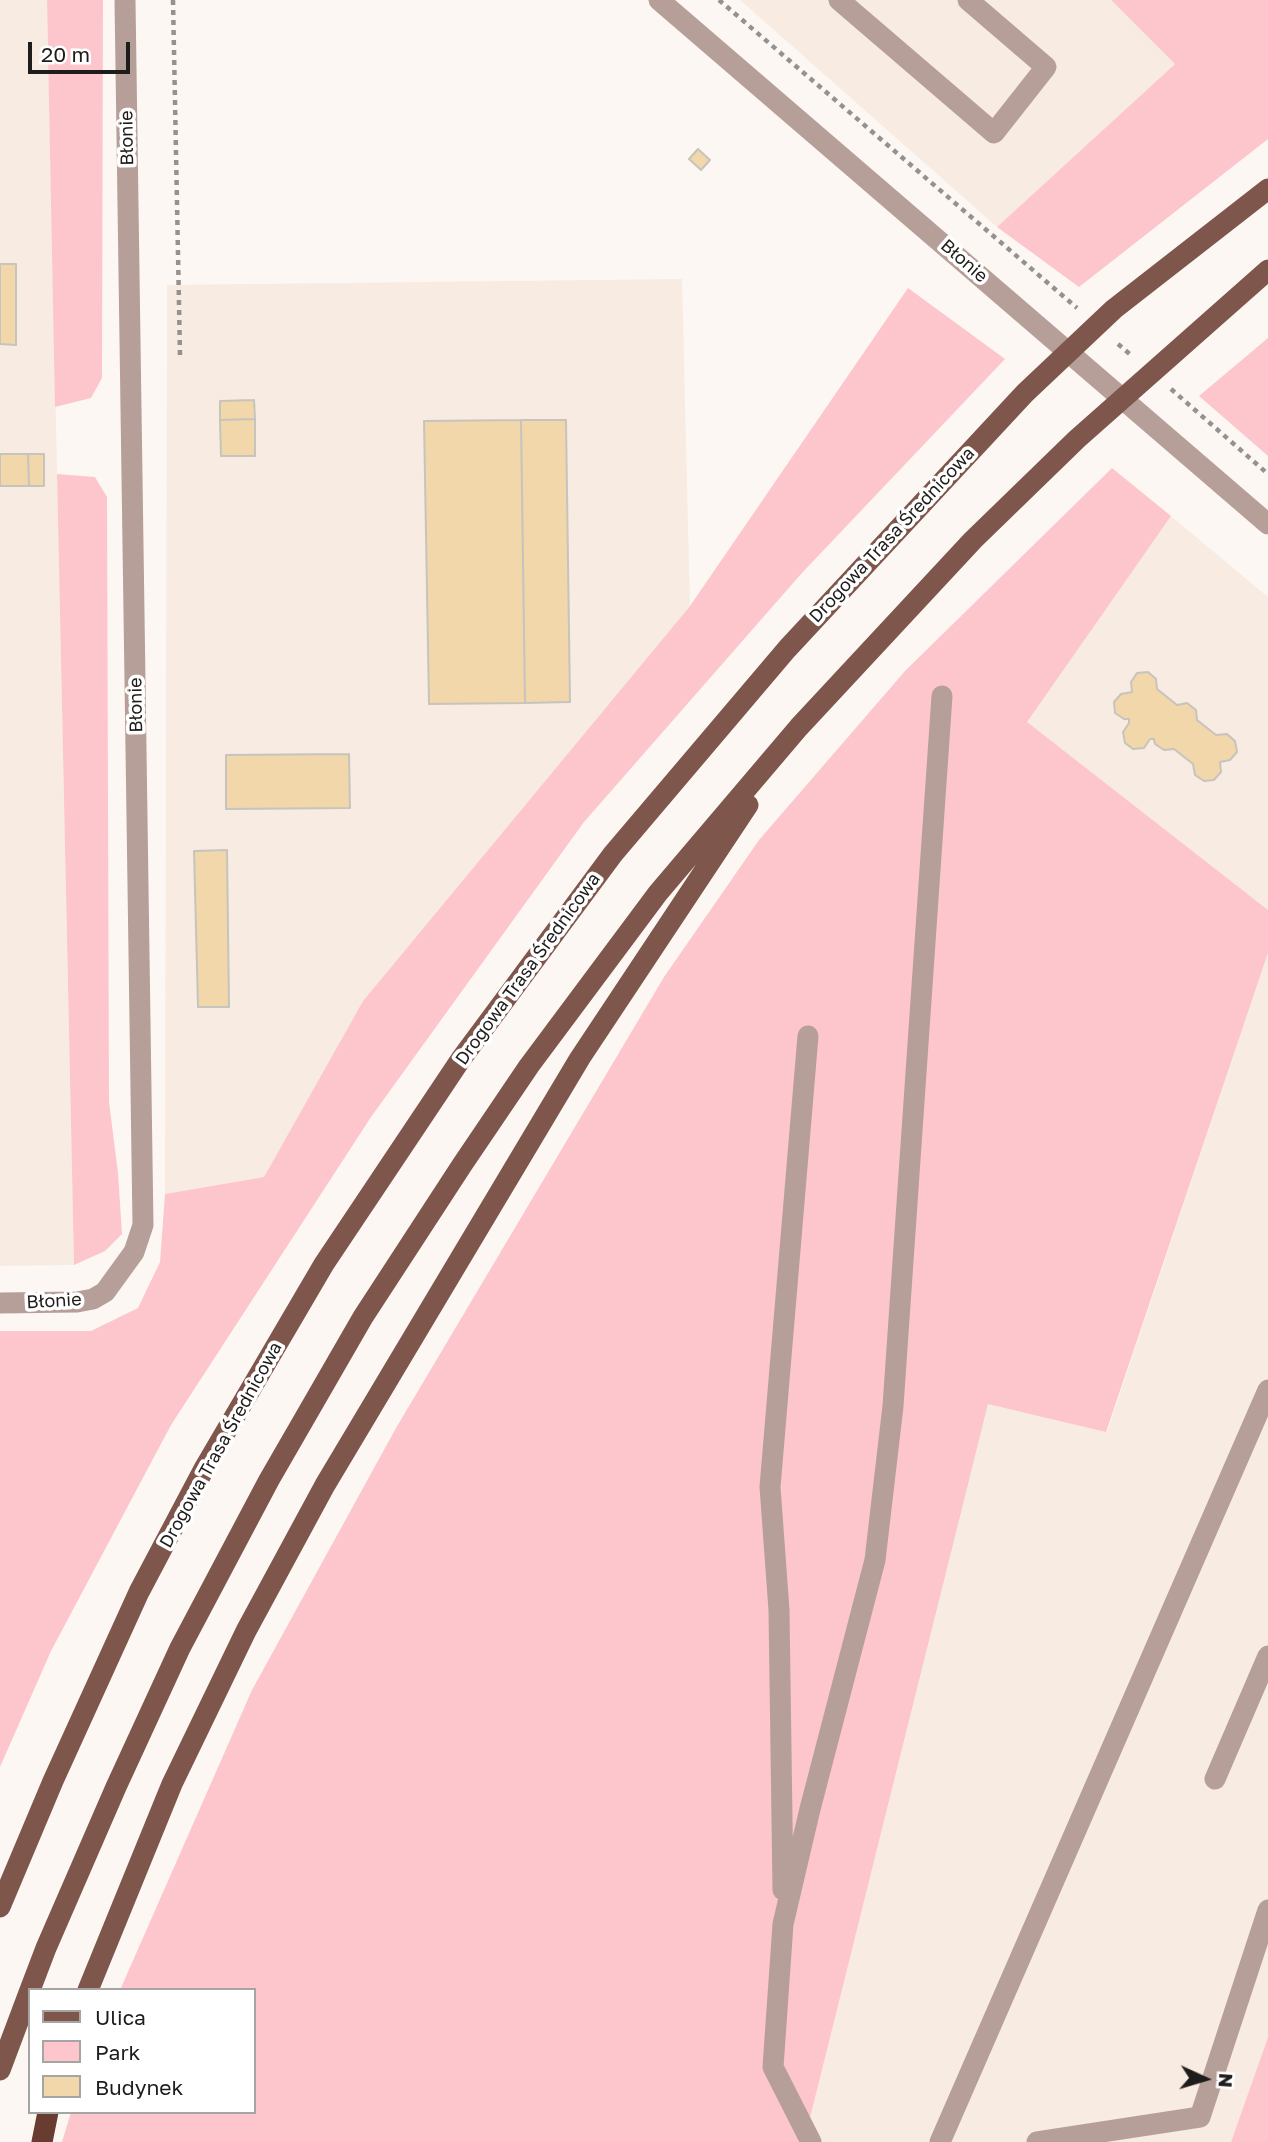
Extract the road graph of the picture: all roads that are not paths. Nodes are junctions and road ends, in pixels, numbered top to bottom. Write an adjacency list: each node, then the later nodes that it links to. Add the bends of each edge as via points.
1 (125, 0): 11 (street, Błonie, via 143,1224 134,1252 105,1292 93,1299)
2 (659, 0): 7 (street, Błonie)
3 (839, 0): 4 (street, via 994,133 1046,67)
4 (968, 0)
5 (1268, 189): 15 (main road, Drogowa Trasa Średnicowa, via 1114,309 1025,393 796,639 613,855 461,1059 324,1264 205,1467 139,1592)
6 (1268, 270): 9 (main road, via 1077,439 974,540)
7 (1268, 524)
8 (942, 696): 17 (street, via 892,1406 875,1560)
9 (799, 727): 18 (main road, via 658,893 529,1066 363,1317 180,1648); 19 (main road, via 580,1058 325,1485 246,1631 172,1784)
10 (808, 1036): 17 (street, via 770,1486 779,1610)
11 (0, 1303)
12 (1268, 1390): 27 (street)
13 (1268, 1656): 14 (street)
14 (1215, 1779)
15 (0, 1907)
16 (1268, 1910): 28 (street, via 1200,2117)
17 (783, 1924): 26 (street, via 773,2067)
18 (31, 1988)
19 (89, 1988)
20 (28, 1995): 21 (main road)
21 (0, 2070)
22 (40, 2114): 24 (main road)
23 (48, 2114): 25 (highway)
24 (31, 2142)
25 (42, 2142)
26 (811, 2142)
27 (940, 2142)
28 (1037, 2142)

